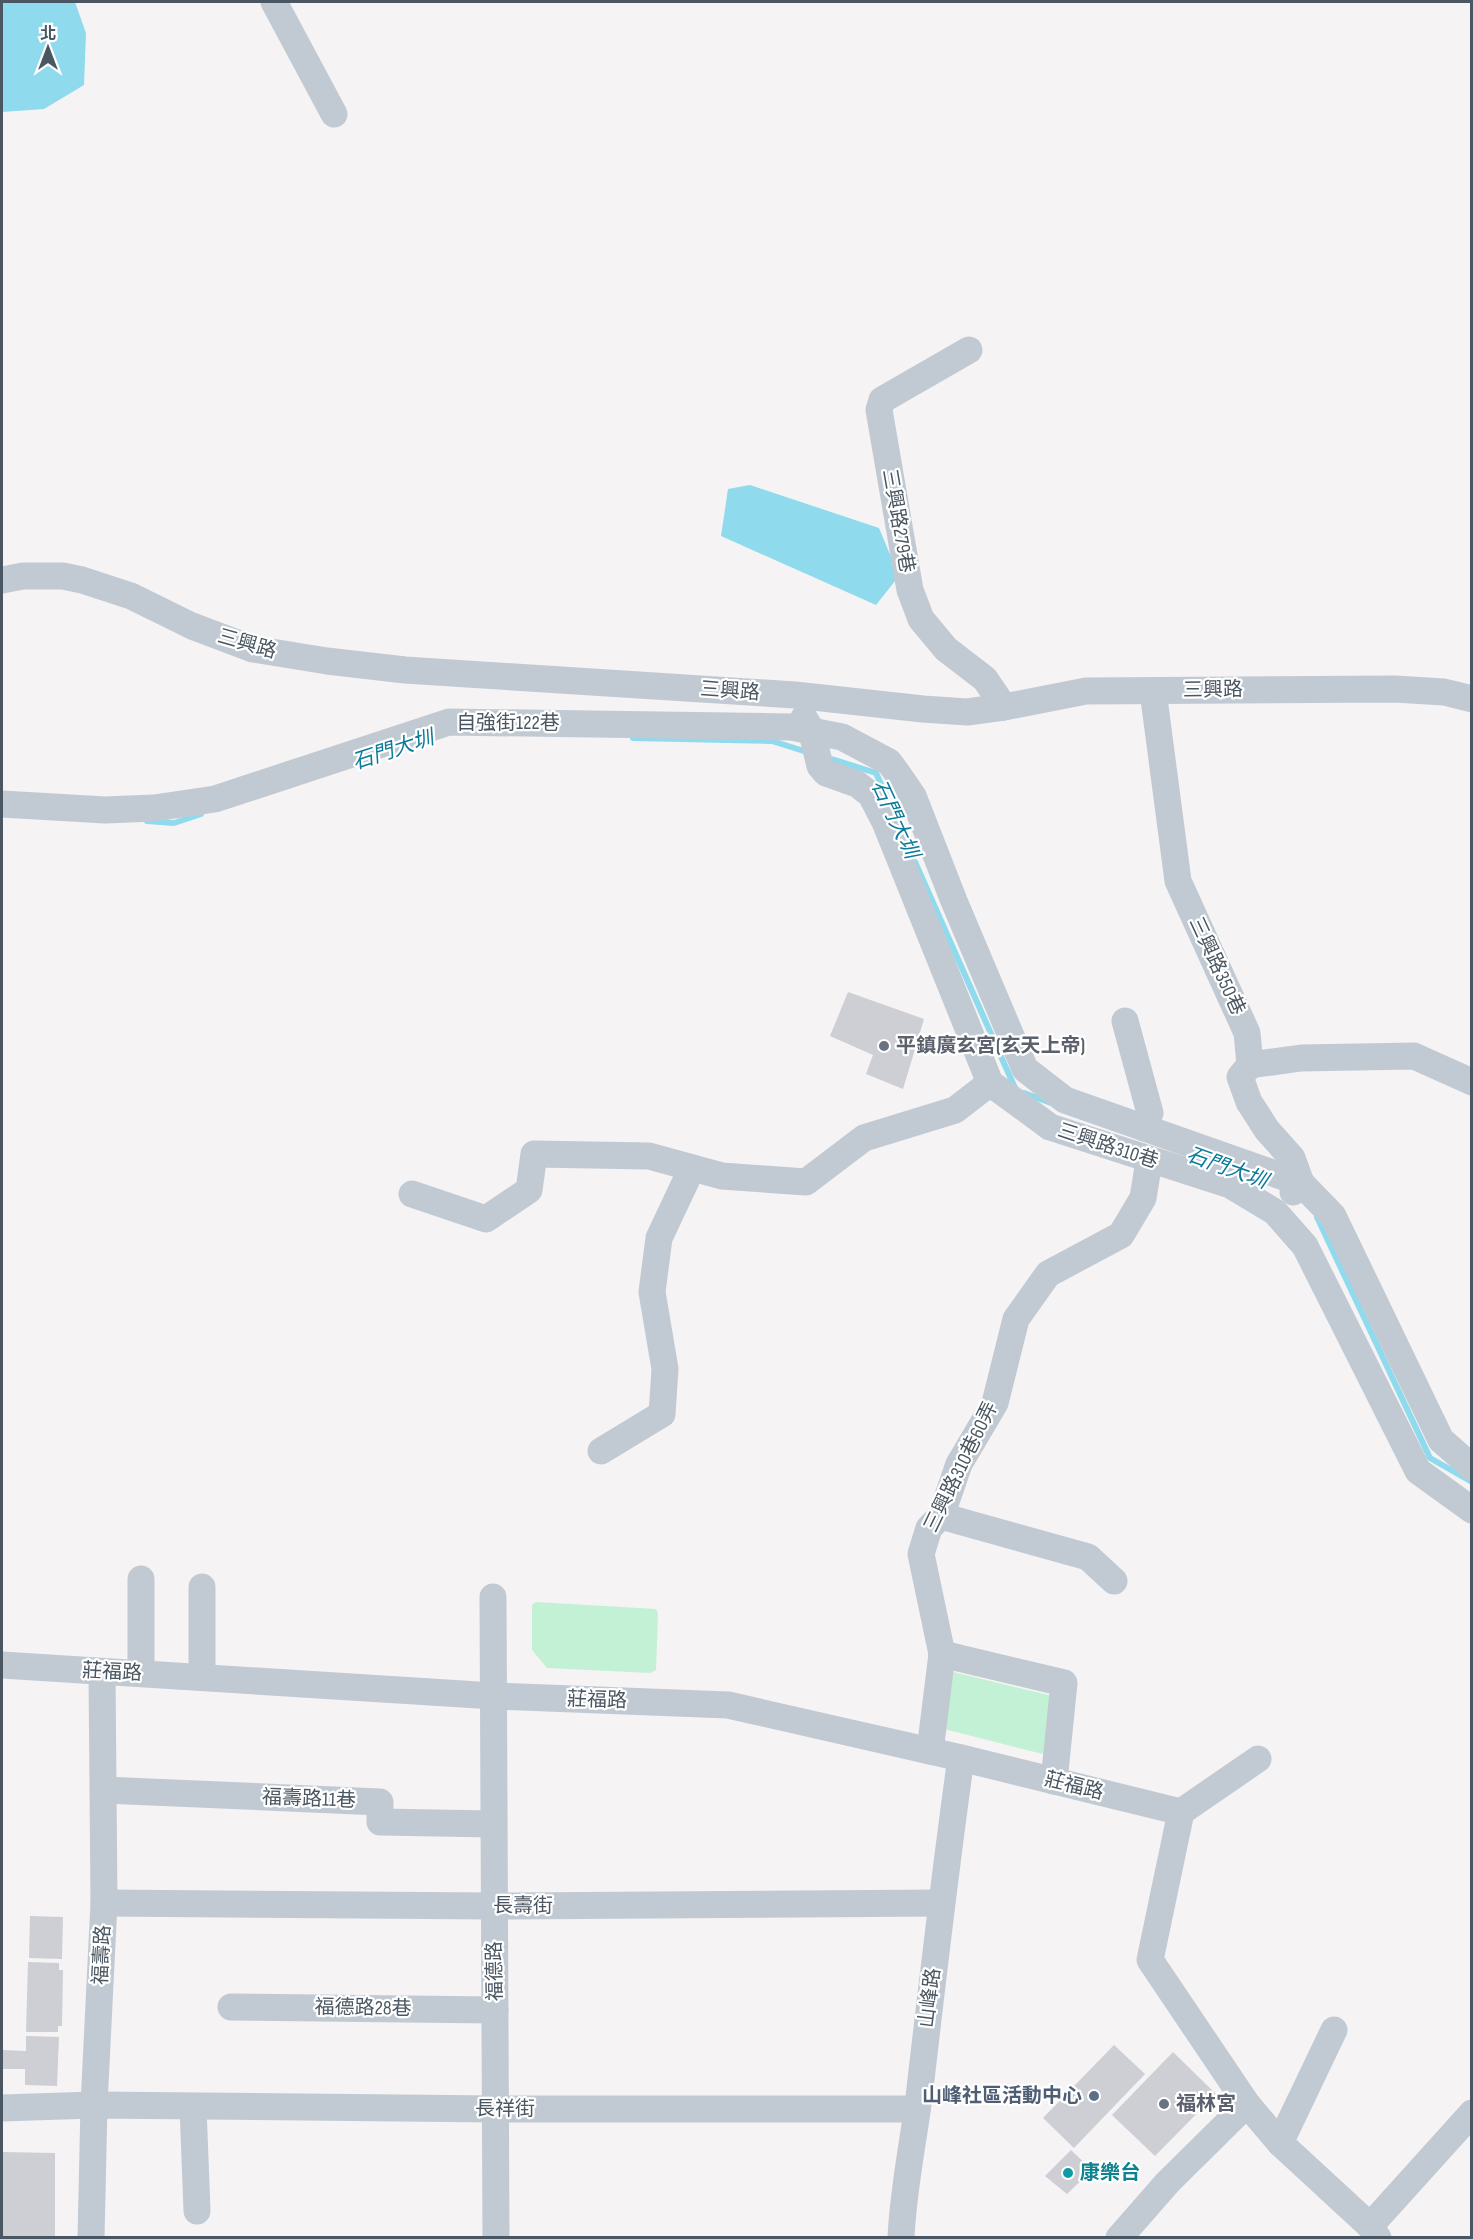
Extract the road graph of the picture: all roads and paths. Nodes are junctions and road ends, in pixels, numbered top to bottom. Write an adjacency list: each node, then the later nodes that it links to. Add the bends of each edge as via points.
1 (274, 2): 2 (street)
2 (334, 114)
3 (969, 350): 8 (street, 三興路279巷, via 882,400 879,410 910,590 921,618 946,649 985,679)
4 (2, 580): 6 (street, 三興路, via 63,576 82,580 131,596 192,626 253,649 327,661 405,670)
5 (1153, 691): 7 (street, 三興路, via 1395,688); 8 (street, 三興路, via 1086,691); 12 (street, 三興路350巷, via 1178,881 1247,1032)
6 (795, 695): 8 (street, 三興路, via 967,712); 9 (street)
7 (1472, 699)
8 (1005, 707)
9 (812, 732): 10 (street, 自強街122巷, via 791,727 449,722 215,799 105,810); 14 (street, via 826,773 857,784 871,795 885,822); 15 (street, 三興路310巷, via 842,737 889,762 913,796 1025,1069 1065,1100)
10 (2, 804)
11 (1125, 1021): 15 (street, via 1150,1113)
12 (1250, 1065): 13 (street, via 1301,1058 1414,1056); 19 (street, 三興路350巷, via 1240,1077 1249,1102 1292,1158)
13 (1472, 1082)
14 (990, 1083): 16 (street, 三興路310巷, via 1050,1127); 17 (street, via 955,1110 864,1138 806,1182 722,1176)
15 (1144, 1128): 19 (street, 三興路310巷)
16 (1149, 1161): 19 (street, 三興路310巷); 23 (street, 三興路310巷60弄, via 1143,1198 1121,1235 1048,1274 1016,1319 995,1403 958,1464)
17 (692, 1168): 18 (street, via 650,1156 534,1154 529,1190 486,1219); 20 (street, via 659,1238 652,1292 665,1370 662,1414)
18 (412, 1194)
19 (1288, 1197): 21 (street, 三興路310巷, via 1333,1216 1441,1440); 22 (street, 三興路310巷, via 1305,1246 1418,1471)
20 (601, 1451)
21 (1472, 1467)
22 (1472, 1510)
23 (941, 1516): 25 (street, via 1088,1557); 28 (street, 三興路310巷60弄, via 929,1528 921,1554)
24 (141, 1579): 31 (street)
25 (1114, 1581)
26 (202, 1587): 32 (street)
27 (493, 1597): 33 (street, 福德路)
28 (942, 1653): 34 (street, 三興路310巷60弄); 37 (street, via 1064,1683)
29 (2, 1665): 30 (street, 莊福路)
30 (102, 1672): 31 (street, 莊福路); 38 (street, 福壽路)
31 (141, 1673): 32 (street, 莊福路)
32 (202, 1676): 33 (street, 莊福路)
33 (494, 1696): 34 (street, 莊福路, via 728,1705); 40 (street, 福德路)
34 (930, 1751): 35 (street, 莊福路)
35 (961, 1758): 37 (street, 莊福路); 42 (street, 山峰路)
36 (1258, 1759): 39 (street)
37 (1054, 1781): 39 (street, 莊福路)
38 (104, 1790): 40 (street, 福壽路11巷, via 380,1802 380,1821); 41 (street, 福壽路)
39 (1181, 1812): 47 (street, via 1150,1960)
40 (493, 1824): 43 (street, 福德路)
41 (104, 1903): 43 (street, 長壽街); 48 (street, 福壽路)
42 (941, 1903): 43 (street, 長壽街); 52 (street, 山峰路)
43 (494, 1906): 45 (street, 福德路)
44 (231, 2007): 45 (street, 福德路28巷)
45 (495, 2010): 51 (street, 福德路)
46 (1334, 2030): 54 (street)
47 (1247, 2104): 54 (street); 60 (street, via 1168,2182)
48 (94, 2105): 49 (street, 長祥街); 50 (street, 長祥街); 57 (street, 福壽路)
49 (193, 2107): 51 (street, 長祥街); 55 (street)
50 (8, 2109)
51 (496, 2109): 52 (street, 長祥街); 58 (street, 福德路)
52 (917, 2109): 59 (street, 山峰路, via 902,2207)
53 (1472, 2113): 56 (street)
54 (1280, 2143): 56 (street)
55 (197, 2211)
56 (1374, 2232)
57 (91, 2238)
58 (496, 2238)
59 (902, 2238)
60 (1119, 2238)

